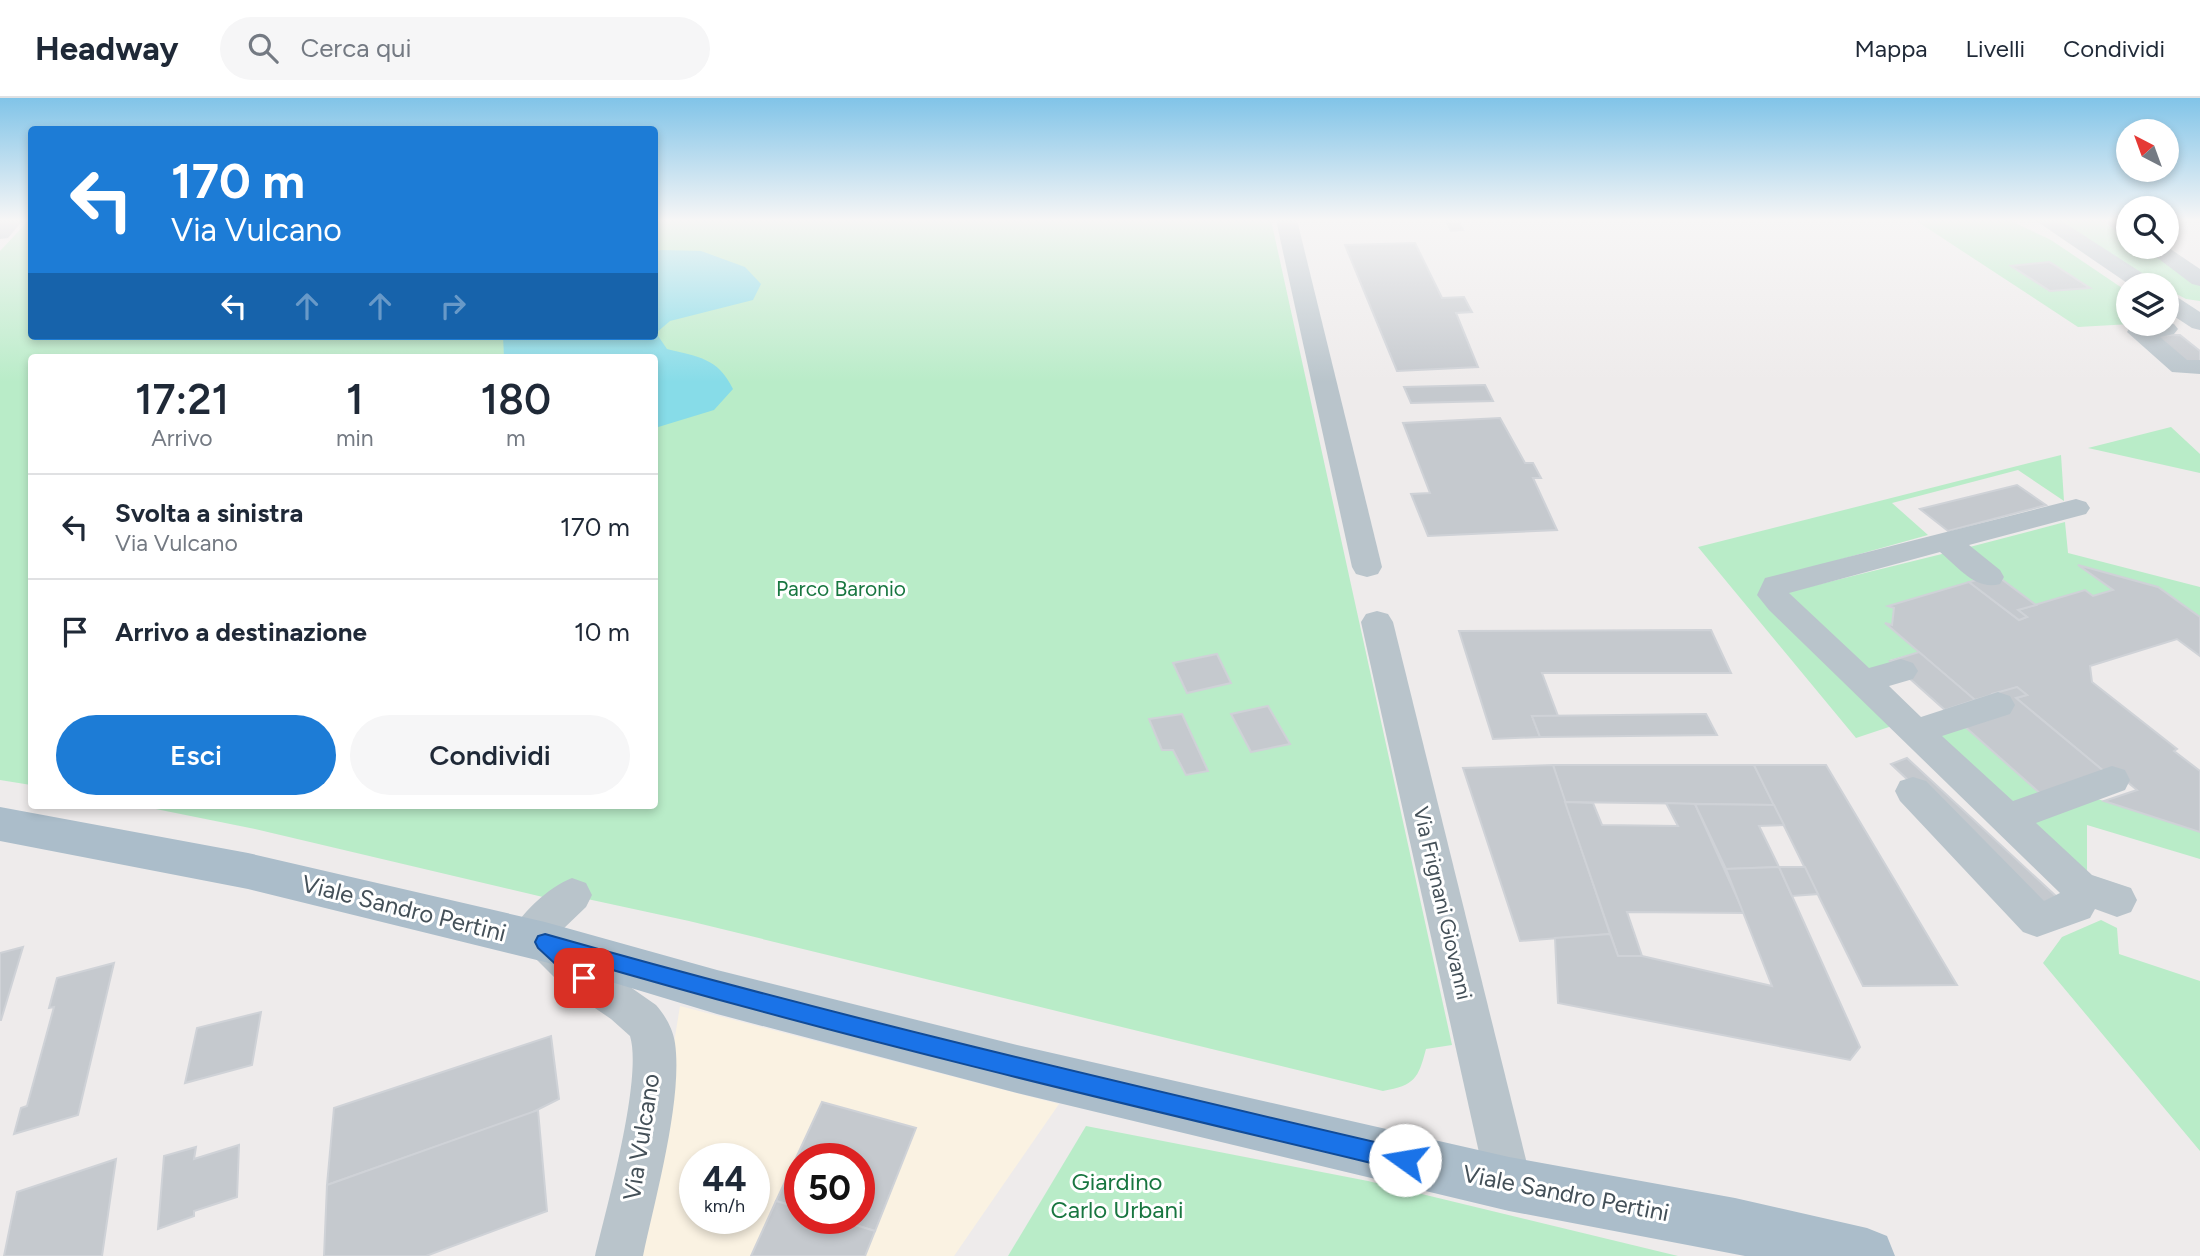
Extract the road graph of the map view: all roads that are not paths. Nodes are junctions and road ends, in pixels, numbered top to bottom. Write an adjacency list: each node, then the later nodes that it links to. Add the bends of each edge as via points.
1 (1299, 274): 10 (street)
2 (2179, 303): 3 (street)
3 (2200, 306)
4 (2179, 308): 5 (street)
5 (2200, 323)
6 (2167, 336): 7 (street)
7 (2199, 363)
8 (2076, 508): 9 (street)
9 (1945, 541): 11 (street); 14 (street, via 1776,585 1773,595 1780,603)
10 (1367, 566)
11 (1989, 577)
12 (1377, 622): 25 (street, Via Frignani Giovanni)
13 (1901, 671): 14 (street)
14 (1862, 682): 16 (street)
15 (1998, 705): 16 (street)
16 (1914, 732): 19 (street)
17 (2112, 780): 19 (street)
18 (1913, 791): 21 (street, via 2037,919 2076,906)
19 (2005, 819): 21 (street)
20 (0, 824): 24 (main road, Viale Sandro Pertini, via 248,871)
21 (2079, 887): 23 (street)
22 (572, 895): 24 (street)
23 (2117, 900)
24 (537, 940): 25 (main road, Viale Sandro Pertini, via 717,992 1017,1069); 27 (street, Via Vulcano, via 584,978 628,1005 651,1029 654,1070 639,1168)
25 (1509, 1184): 26 (main road, Viale Sandro Pertini)
26 (1746, 1241): 28 (main road, Viale Sandro Pertini)
27 (618, 1256)
28 (1867, 1256)

